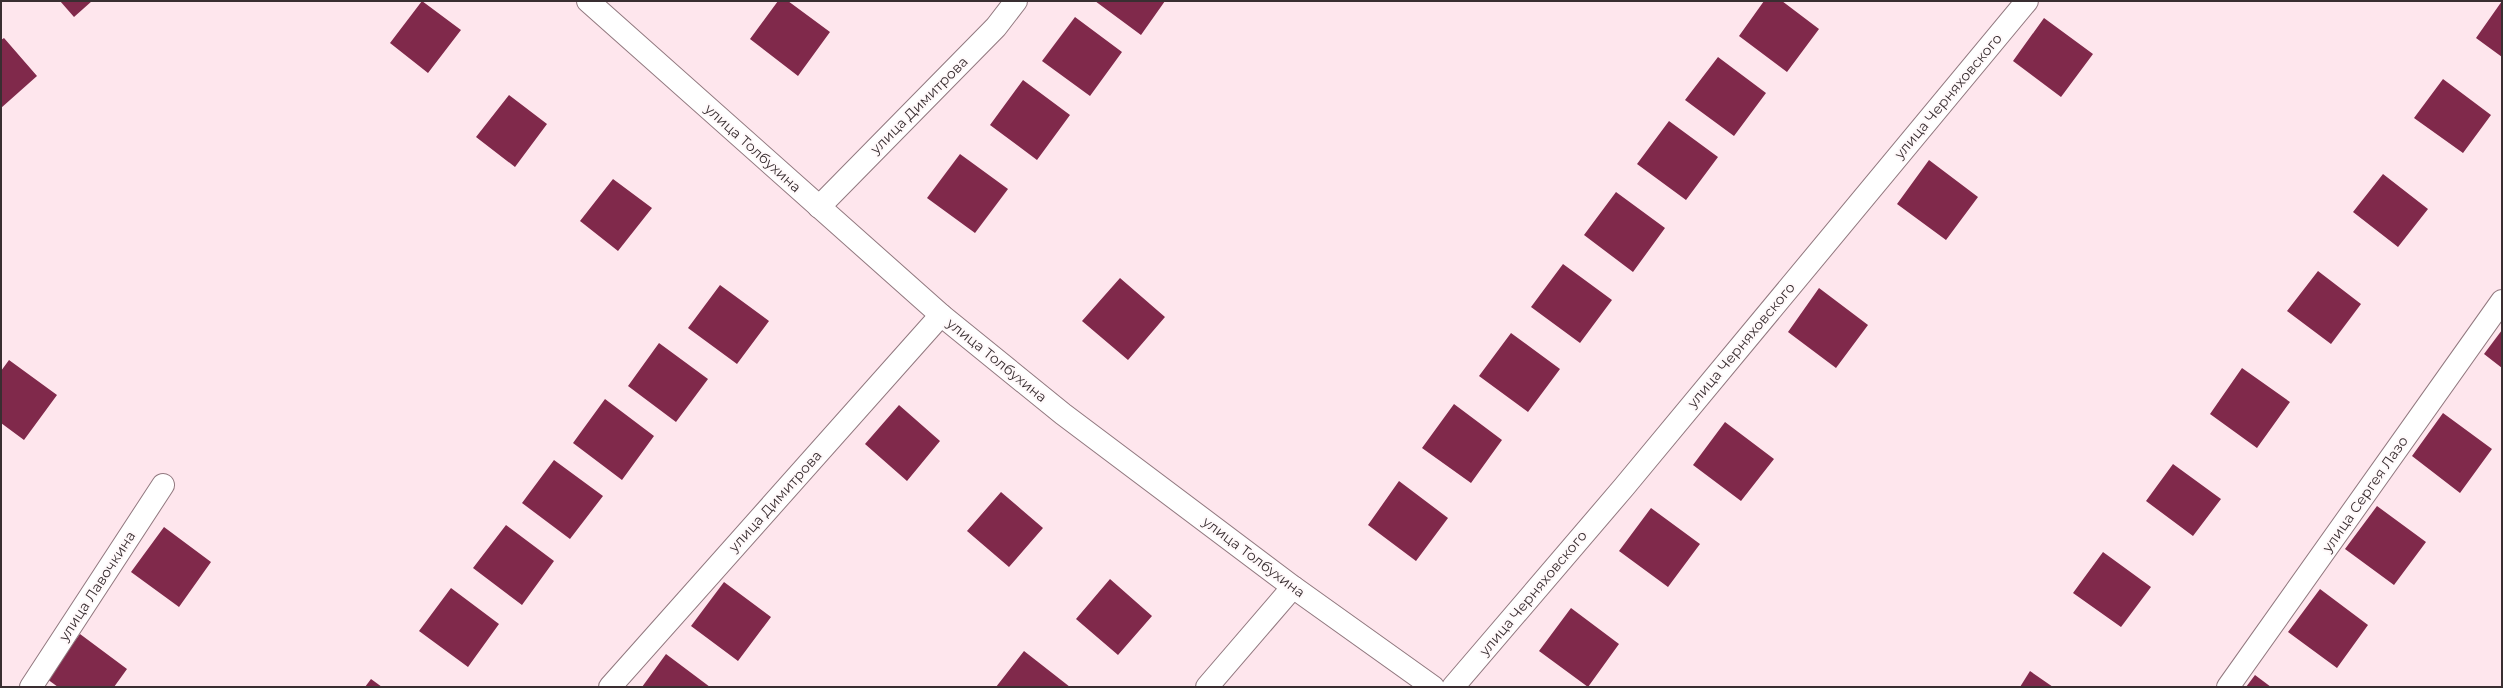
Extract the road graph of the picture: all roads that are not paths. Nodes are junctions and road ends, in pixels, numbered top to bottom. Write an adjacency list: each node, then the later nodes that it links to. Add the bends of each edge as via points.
1 (588, 1): 4 (street, улица Толбухина)
2 (1016, 1): 4 (street, улица Димитрова, via 996,28)
3 (2027, 1): 13 (street, улица Черняховского, via 1629,480)
4 (819, 206): 6 (street, улица Толбухина)
5 (2502, 301): 14 (street, улица Сергея Лазо)
6 (941, 315): 8 (street, улица Толбухина, via 1063,414); 10 (street, улица Димитрова)
7 (163, 485): 9 (street, улица Лавочкина)
8 (1293, 587): 11 (street); 12 (street, улица Толбухина)
9 (31, 687)
10 (610, 687)
11 (1207, 687)
12 (1433, 687)
13 (1453, 687)
14 (2228, 687)

